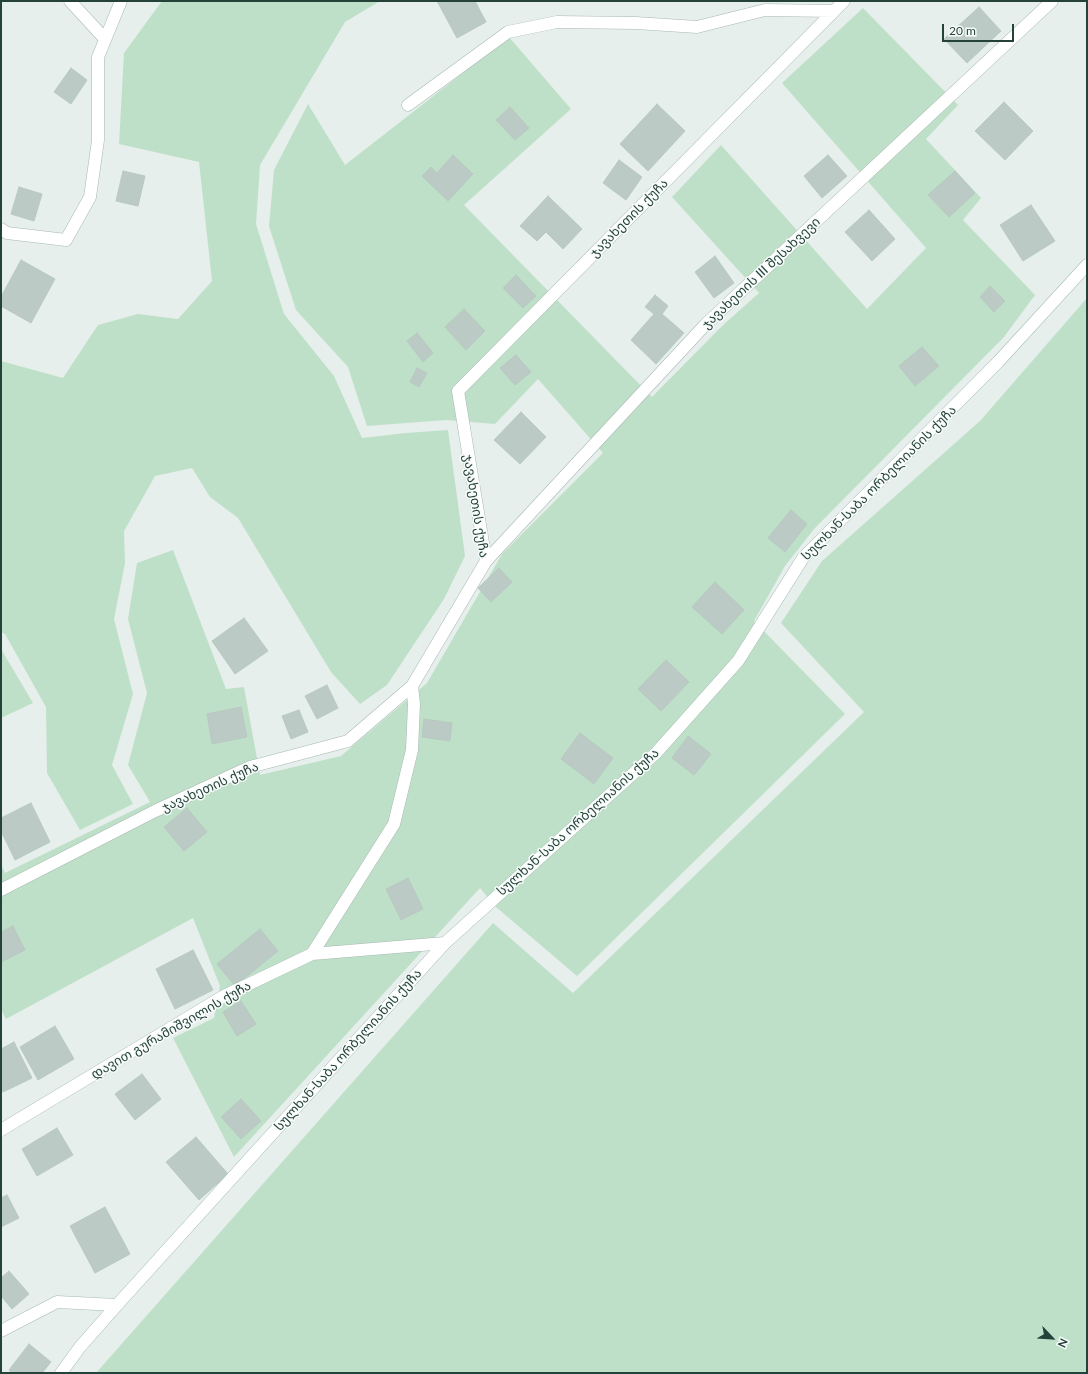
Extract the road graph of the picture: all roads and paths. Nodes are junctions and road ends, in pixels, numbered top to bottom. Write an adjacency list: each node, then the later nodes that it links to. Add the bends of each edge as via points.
1 (70, 1): 6 (street)
2 (120, 1): 6 (street)
3 (844, 1): 5 (street, ჯავახეთის ქუჩა)
4 (1052, 1): 10 (street, ჯავახეთის III შესახვევი, via 705,325)
5 (833, 11): 7 (street, via 765,10 697,27 557,22 508,32); 10 (street, ჯავახეთის ქუჩა, via 458,391)
6 (105, 39): 8 (street, via 98,57 98,140 90,197 66,240 7,233)
7 (408, 105)
8 (1, 229)
9 (1087, 266): 13 (street, სულხან-საბა ორბელიანის ქუჩა, via 998,362 802,558 738,661 656,753)
10 (486, 561): 11 (street, ჯავახეთის ქუჩა)
11 (412, 686): 12 (street, ჯავახეთის ქუჩა, via 348,741 250,767 155,811); 14 (street, via 412,750 394,824)
12 (1, 890)
13 (445, 942): 14 (street, დავით გურამიშვილის ქუჩა); 16 (street, სულხან-საბა ორბელიანის ქუჩა)
14 (312, 954): 15 (street, დავით გურამიშვილის ქუჩა, via 224,996)
15 (1, 1130)
16 (117, 1305): 17 (street, via 57,1302); 18 (street, სულხან-საბა ორბელიანის ქუჩა)
17 (1, 1331)
18 (61, 1373)

